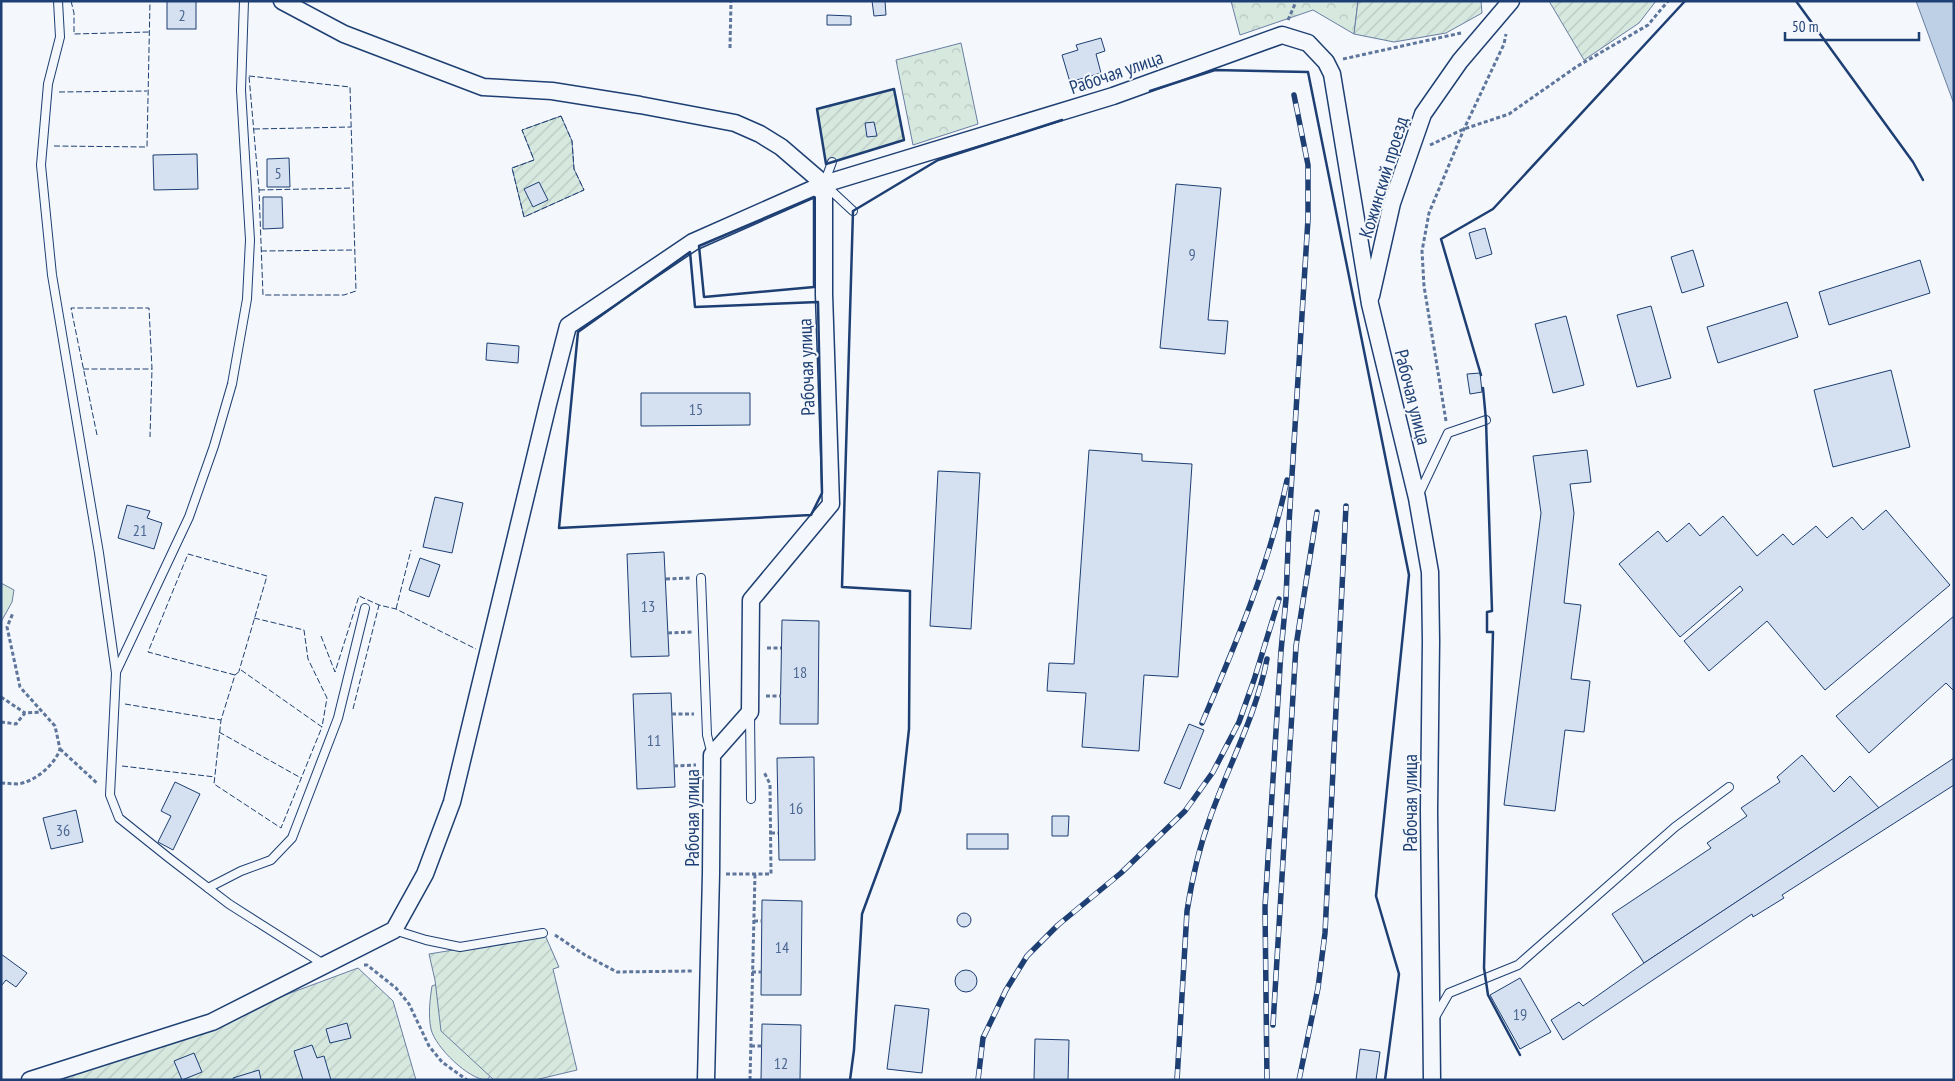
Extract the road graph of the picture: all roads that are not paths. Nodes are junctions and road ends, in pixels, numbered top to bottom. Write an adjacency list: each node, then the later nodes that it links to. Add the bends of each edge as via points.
1 (58, 1): 13 (lane, via 60,37 48,84 41,165 52,276)
2 (244, 1): 13 (lane, via 241,90 250,240 247,300 232,384 189,517)
3 (282, 1): 6 (street, via 344,34 483,87 552,91 735,123 781,147)
4 (1511, 1): 8 (street, Кожинский проезд, via 1460,61 1422,114 1392,204)
5 (832, 162): 6 (lane)
6 (824, 184): 7 (lane); 8 (street, Рабочая улица, via 1113,96 1282,34 1308,43 1326,62 1332,74); 14 (street, Рабочая улица, via 826,492 831,504 751,600); 19 (street, via 693,242 568,326 452,802 426,874)
7 (854, 212)
8 (1370, 304): 10 (street, Рабочая улица)
9 (1486, 420): 10 (lane, via 1448,433)
10 (1417, 498): 22 (street, Рабочая улица, via 1430,572)
11 (701, 578): 15 (lane, via 707,735)
12 (365, 608): 18 (lane, via 338,718 292,838 271,860)
13 (116, 673): 18 (lane, via 110,795 120,818)
14 (750, 712): 15 (street, Рабочая улица); 17 (lane)
15 (712, 760): 24 (street, Рабочая улица)
16 (1730, 787): 22 (lane, via 1676,826 1518,965 1449,994)
17 (751, 799)
18 (208, 888): 21 (lane)
19 (394, 930): 20 (lane, via 460,947); 21 (street)
20 (543, 933)
21 (325, 965): 23 (street, via 212,1022)
22 (1431, 1025): 25 (street, Рабочая улица)
23 (30, 1080)
24 (706, 1080)
25 (1432, 1080)

